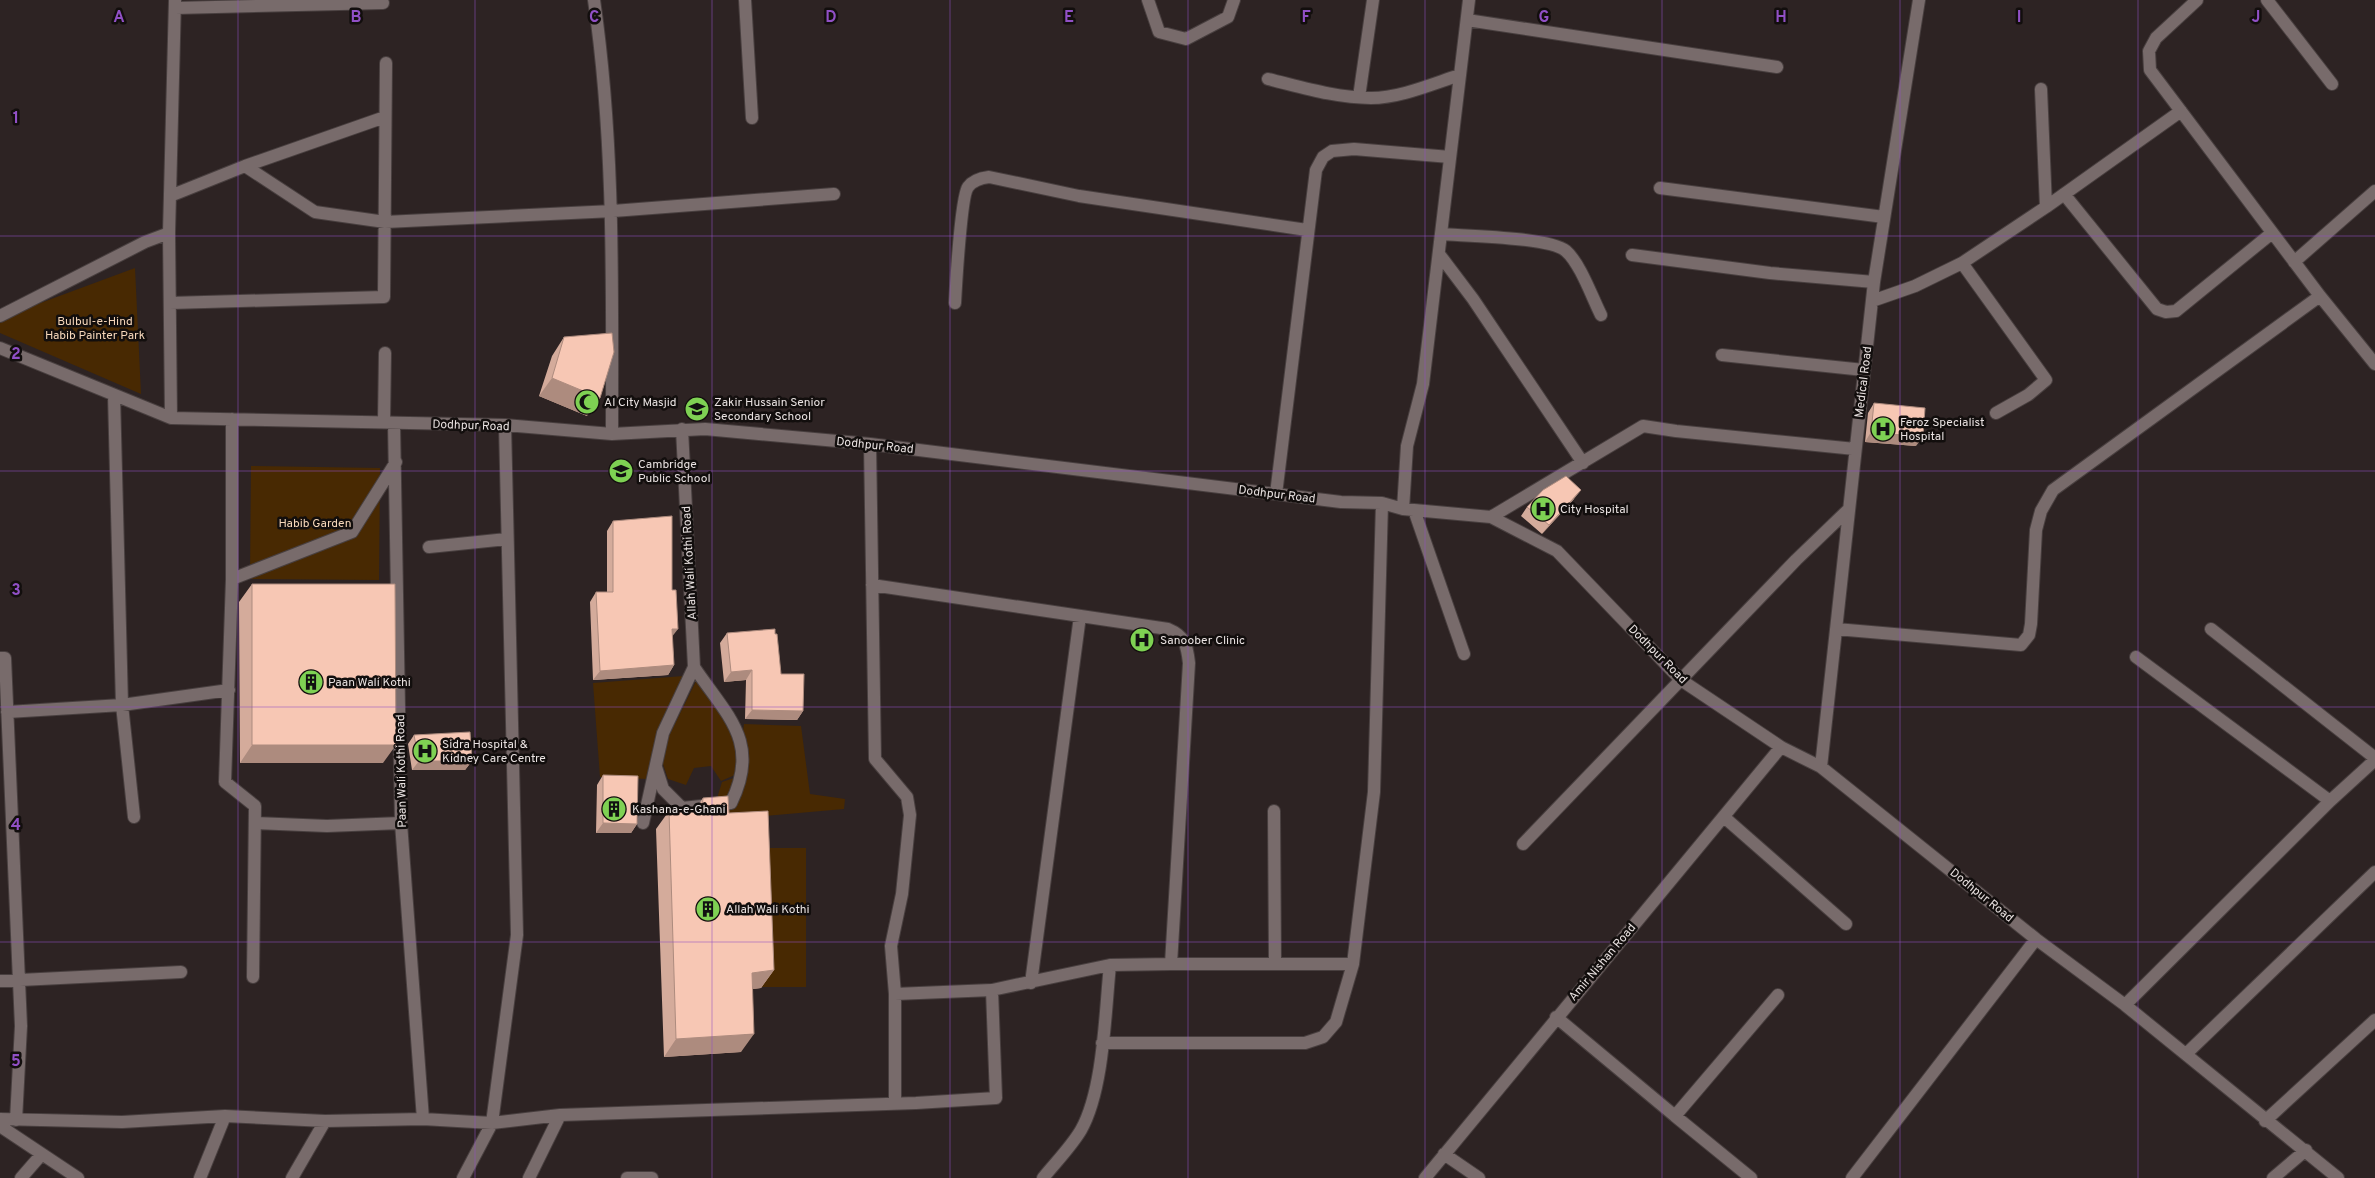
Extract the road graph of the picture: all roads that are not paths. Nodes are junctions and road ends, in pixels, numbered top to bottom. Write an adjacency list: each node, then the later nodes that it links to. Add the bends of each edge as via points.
1 (594, 0): 31 (street, via 603,65)
2 (745, 0): 22 (street)
3 (1148, 0): 4 (street, via 1159,32 1186,40 1228,17)
4 (1234, 0)
5 (1373, 0): 19 (street)
6 (1469, 0): 12 (street)
7 (1919, 0): 32 (street, Medical Road)
8 (2197, 0): 20 (street, via 2156,38 2149,51 2150,70)
9 (2267, 0): 17 (street)
10 (383, 3): 11 (street)
11 (175, 4): 29 (street)
12 (1467, 20): 14 (street); 15 (street)
13 (386, 63): 21 (street)
14 (1777, 67)
15 (1460, 75): 19 (street, via 1413,90 1372,98); 23 (street)
16 (1268, 79): 19 (street, via 1340,96)
17 (2332, 84)
18 (2041, 89): 30 (street)
19 (1360, 97)
20 (2181, 111): 28 (street); 36 (street)
21 (385, 117): 24 (street); 33 (street)
22 (752, 118)
23 (1450, 157): 34 (street, via 1354,149 1332,151 1323,157 1316,170); 37 (street)
24 (245, 166): 29 (street); 33 (street, via 315,212)
25 (1660, 188): 32 (street)
26 (2375, 192): 40 (street)
27 (834, 194): 31 (street)
28 (2064, 194): 30 (street); 36 (street, via 2157,309 2166,312 2176,311)
29 (170, 196): 35 (street)
30 (2046, 207): 41 (street)
31 (612, 211): 33 (street); 61 (street)
32 (1884, 217): 42 (street, Medical Road)
33 (385, 222): 45 (street, via 384,297)
34 (1307, 230): 46 (street, via 1079,196 988,177 978,179 967,187 963,204); 66 (street)
35 (169, 233): 45 (street); 48 (street, via 145,242)
36 (2272, 233): 40 (street)
37 (1441, 234): 38 (street); 47 (street, via 1554,245 1565,251 1574,262)
38 (1439, 254): 65 (street, via 1474,299); 69 (street, via 1423,384 1407,446)
39 (1632, 255): 42 (street, via 1770,273)
40 (2294, 262): 43 (street)
41 (1962, 263): 44 (street, via 1915,286); 55 (street, via 2046,380)
42 (1874, 282): 44 (street, Medical Road)
43 (2320, 296): 52 (street); 76 (street, via 2053,490 2041,510 2036,530 2031,624 2029,635 2021,645)
44 (1872, 301): 53 (street, Medical Road)
45 (170, 303): 56 (street)
46 (955, 303)
47 (1601, 315)
48 (0, 316)
49 (0, 348): 54 (street, Dodhpur Road)
50 (385, 353): 58 (street, Paan Wali Kothi Road)
51 (1722, 355): 53 (street)
52 (2375, 363)
53 (1864, 370): 63 (street, Medical Road)
54 (114, 395): 56 (street, Dodhpur Road); 84 (street)
55 (1996, 413)
56 (171, 418): 57 (street, Dodhpur Road)
57 (232, 419): 58 (street, Dodhpur Road); 73 (street)
58 (389, 422): 59 (street, Dodhpur Road); 64 (street, Paan Wali Kothi Road)
59 (505, 425): 61 (street, Dodhpur Road); 71 (street)
60 (682, 429): 61 (street, Dodhpur Road); 62 (street, Dodhpur Road); 81 (street, Allah Wali Kothi Road)
61 (612, 434)
62 (870, 444): 66 (street, Dodhpur Road); 74 (street)
63 (1855, 449): 65 (street, via 1643,426); 68 (street, Medical Road)
64 (396, 462): 73 (street, via 352,532); 96 (street, Paan Wali Kothi Road)
65 (1583, 463): 70 (street)
66 (1276, 494): 67 (street, Dodhpur Road)
67 (1382, 503): 69 (street, Dodhpur Road); 104 (street, via 1374,792)
68 (1848, 509): 76 (street, Medical Road); 82 (street)
69 (1409, 510): 70 (street, Dodhpur Road); 78 (street)
70 (1490, 517): 82 (street, Dodhpur Road, via 1557,551)
71 (507, 539): 72 (street); 128 (street, via 517,935)
72 (429, 547)
73 (232, 579): 83 (street)
74 (872, 585): 75 (street); 112 (street, via 875,759 907,797 910,815 902,894 891,946)
75 (1080, 616): 102 (street, via 1168,629 1180,634 1186,643 1190,662); 110 (street)
76 (1836, 629): 90 (street, Medical Road)
77 (2211, 629): 87 (street)
78 (1464, 654)
79 (2136, 657): 91 (street)
80 (0, 658): 85 (street, via 5,658)
81 (694, 667): 89 (street, Allah Wali Kothi Road, via 663,733); 89 (street, Allah Wali Kothi Road, via 738,732 744,748 738,790 731,803 682,808 663,789)
82 (1682, 680): 86 (street, Dodhpur Road); 98 (street)
83 (228, 690): 84 (street); 95 (street, via 225,782 255,806)
84 (122, 705): 85 (street); 93 (street)
85 (7, 712): 88 (street)
86 (1781, 747): 90 (street, Dodhpur Road); 94 (street, Amir Nishan Road)
87 (2375, 759): 91 (street)
88 (4, 760): 109 (street)
89 (656, 765): 97 (street, Allah Wali Kothi Road)
90 (1821, 767): 101 (street, Dodhpur Road)
91 (2330, 801): 114 (street)
92 (1274, 810): 103 (street)
93 (134, 817)
94 (1724, 817): 100 (street); 115 (street, Amir Nishan Road)
95 (255, 822): 96 (street, via 327,826); 107 (street)
96 (401, 823): 124 (street, Paan Wali Kothi Road)
97 (643, 823)
98 (1523, 844)
99 (2375, 872): 118 (street)
100 (1846, 924)
101 (2036, 939): 114 (street, Dodhpur Road); 145 (street)
102 (1172, 964): 103 (street); 105 (street)
103 (1275, 964): 104 (street)
104 (1352, 964): 117 (street, via 1336,1022 1323,1037 1305,1043)
105 (1110, 965): 110 (street); 117 (street)
106 (181, 972): 109 (street)
107 (253, 977)
108 (0, 981): 109 (street)
109 (19, 981): 125 (street, via 21,1026)
110 (1031, 983): 111 (street)
111 (992, 990): 112 (street); 119 (street, via 996,1098)
112 (895, 994): 119 (street)
113 (1778, 995): 122 (street)
114 (2125, 1005): 118 (street, Dodhpur Road)
115 (1556, 1017): 122 (street); 132 (street, Amir Nishan Road)
116 (2375, 1020): 127 (street)
117 (1102, 1044): 141 (street, via 1093,1096 1081,1130)
118 (2186, 1054): 127 (street, Dodhpur Road)
119 (895, 1103): 120 (street)
120 (560, 1115): 128 (street); 138 (street)
121 (225, 1116): 125 (street, via 122,1122); 126 (street); 135 (street)
122 (1676, 1116): 144 (street)
123 (0, 1119): 125 (street)
124 (423, 1119): 126 (street); 128 (street)
125 (16, 1120)
126 (325, 1121): 136 (street)
127 (2265, 1121): 130 (street, Dodhpur Road)
128 (492, 1123): 137 (street)
129 (0, 1126): 131 (street)
130 (2306, 1150): 146 (street); 147 (street, Dodhpur Road)
131 (41, 1154): 133 (street); 134 (street)
132 (1444, 1154): 142 (street, Amir Nishan Road); 143 (street)
133 (21, 1178)
134 (78, 1178)
135 (200, 1178)
136 (292, 1178)
137 (463, 1178)
138 (528, 1178)
139 (627, 1178): 140 (street)
140 (652, 1178)
141 (1043, 1178)
142 (1425, 1178)
143 (1479, 1178)
144 (1751, 1178)
145 (1852, 1178)
146 (2273, 1178)
147 (2338, 1178)

